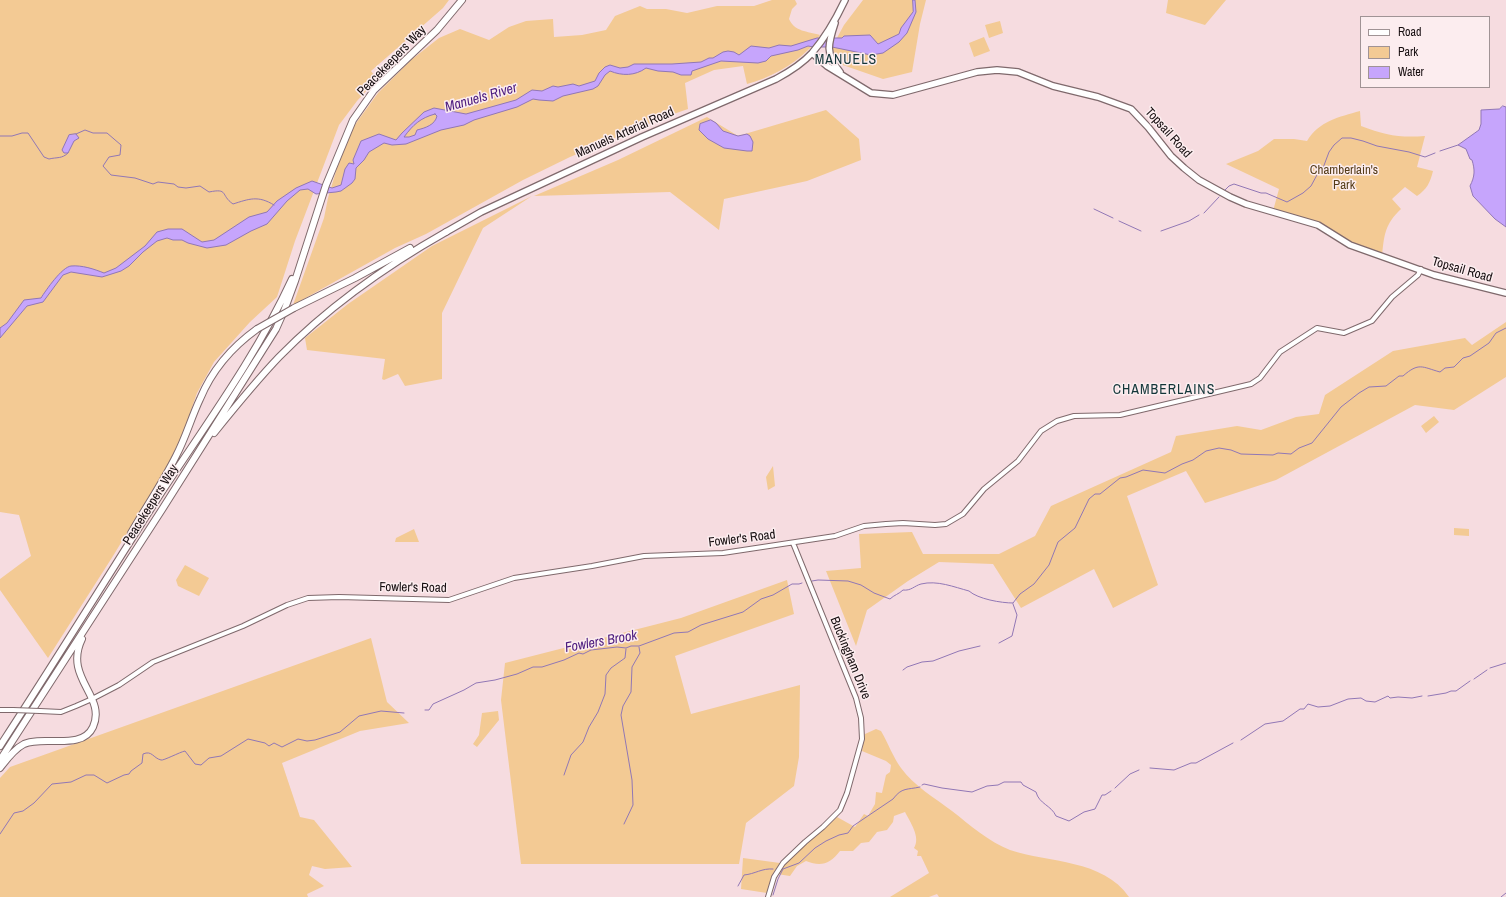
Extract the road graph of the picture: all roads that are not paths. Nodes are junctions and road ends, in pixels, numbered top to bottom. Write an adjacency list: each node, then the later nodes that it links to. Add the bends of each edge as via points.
1 (462, 0): 9 (highway, Peacekeepers Way, via 437,30 374,90 353,120 326,185)
2 (845, 0): 3 (main road, Manuels Arterial Road)
3 (829, 33): 4 (main road, Manuels Arterial Road); 7 (main road, via 828,50 831,59)
4 (814, 51): 5 (main road, Topsail Road); 6 (main road, Manuels Arterial Road)
5 (821, 61): 6 (main road, via 811,60); 7 (main road, Topsail Road)
6 (791, 70): 8 (main road, Manuels Arterial Road, via 747,93 634,140 481,212)
7 (845, 77): 10 (main road, Topsail Road, via 871,93 893,95 977,72 998,70 1018,72 1053,86 1098,97 1131,109 1184,168 1199,180 1230,197 1318,225 1350,245)
8 (446, 232): 12 (highway, via 412,251 365,283 320,319 248,390); 14 (highway, bridge, via 294,308 257,329 231,350 211,377 176,456)
9 (304, 254): 12 (highway, Peacekeepers Way, via 276,329); 14 (highway, Peacekeepers Way, via 261,340)
10 (1421, 269): 11 (main road, Topsail Road, via 1434,275); 13 (street, Fowler's Road, via 1373,320 1344,333 1316,328 1280,352 1260,378 1251,384 1120,415 1074,416 1053,423 1037,436 1017,462 984,489 963,514 951,522 937,525 899,523 864,526 835,536)
11 (1506, 293)
12 (192, 461): 15 (highway, Peacekeepers Way)
13 (793, 543): 16 (street, Fowler's Road, via 724,553 644,556 514,578 448,600 339,597 304,599 153,662 119,685); 21 (street, Buckingham Drive, via 856,698 861,716 862,736 840,810 783,863 774,877)
14 (104, 581): 18 (highway, Peacekeepers Way)
15 (113, 586): 16 (highway, via 81,641 77,654 79,673); 19 (highway, Peacekeepers Way)
16 (92, 699): 17 (street, Fowler's Road, bridge, via 61,712); 20 (highway, via 94,720 87,734 76,740 36,741 24,744 13,752)
17 (0, 710)
18 (0, 746)
19 (0, 760)
20 (0, 768)
21 (768, 897)

